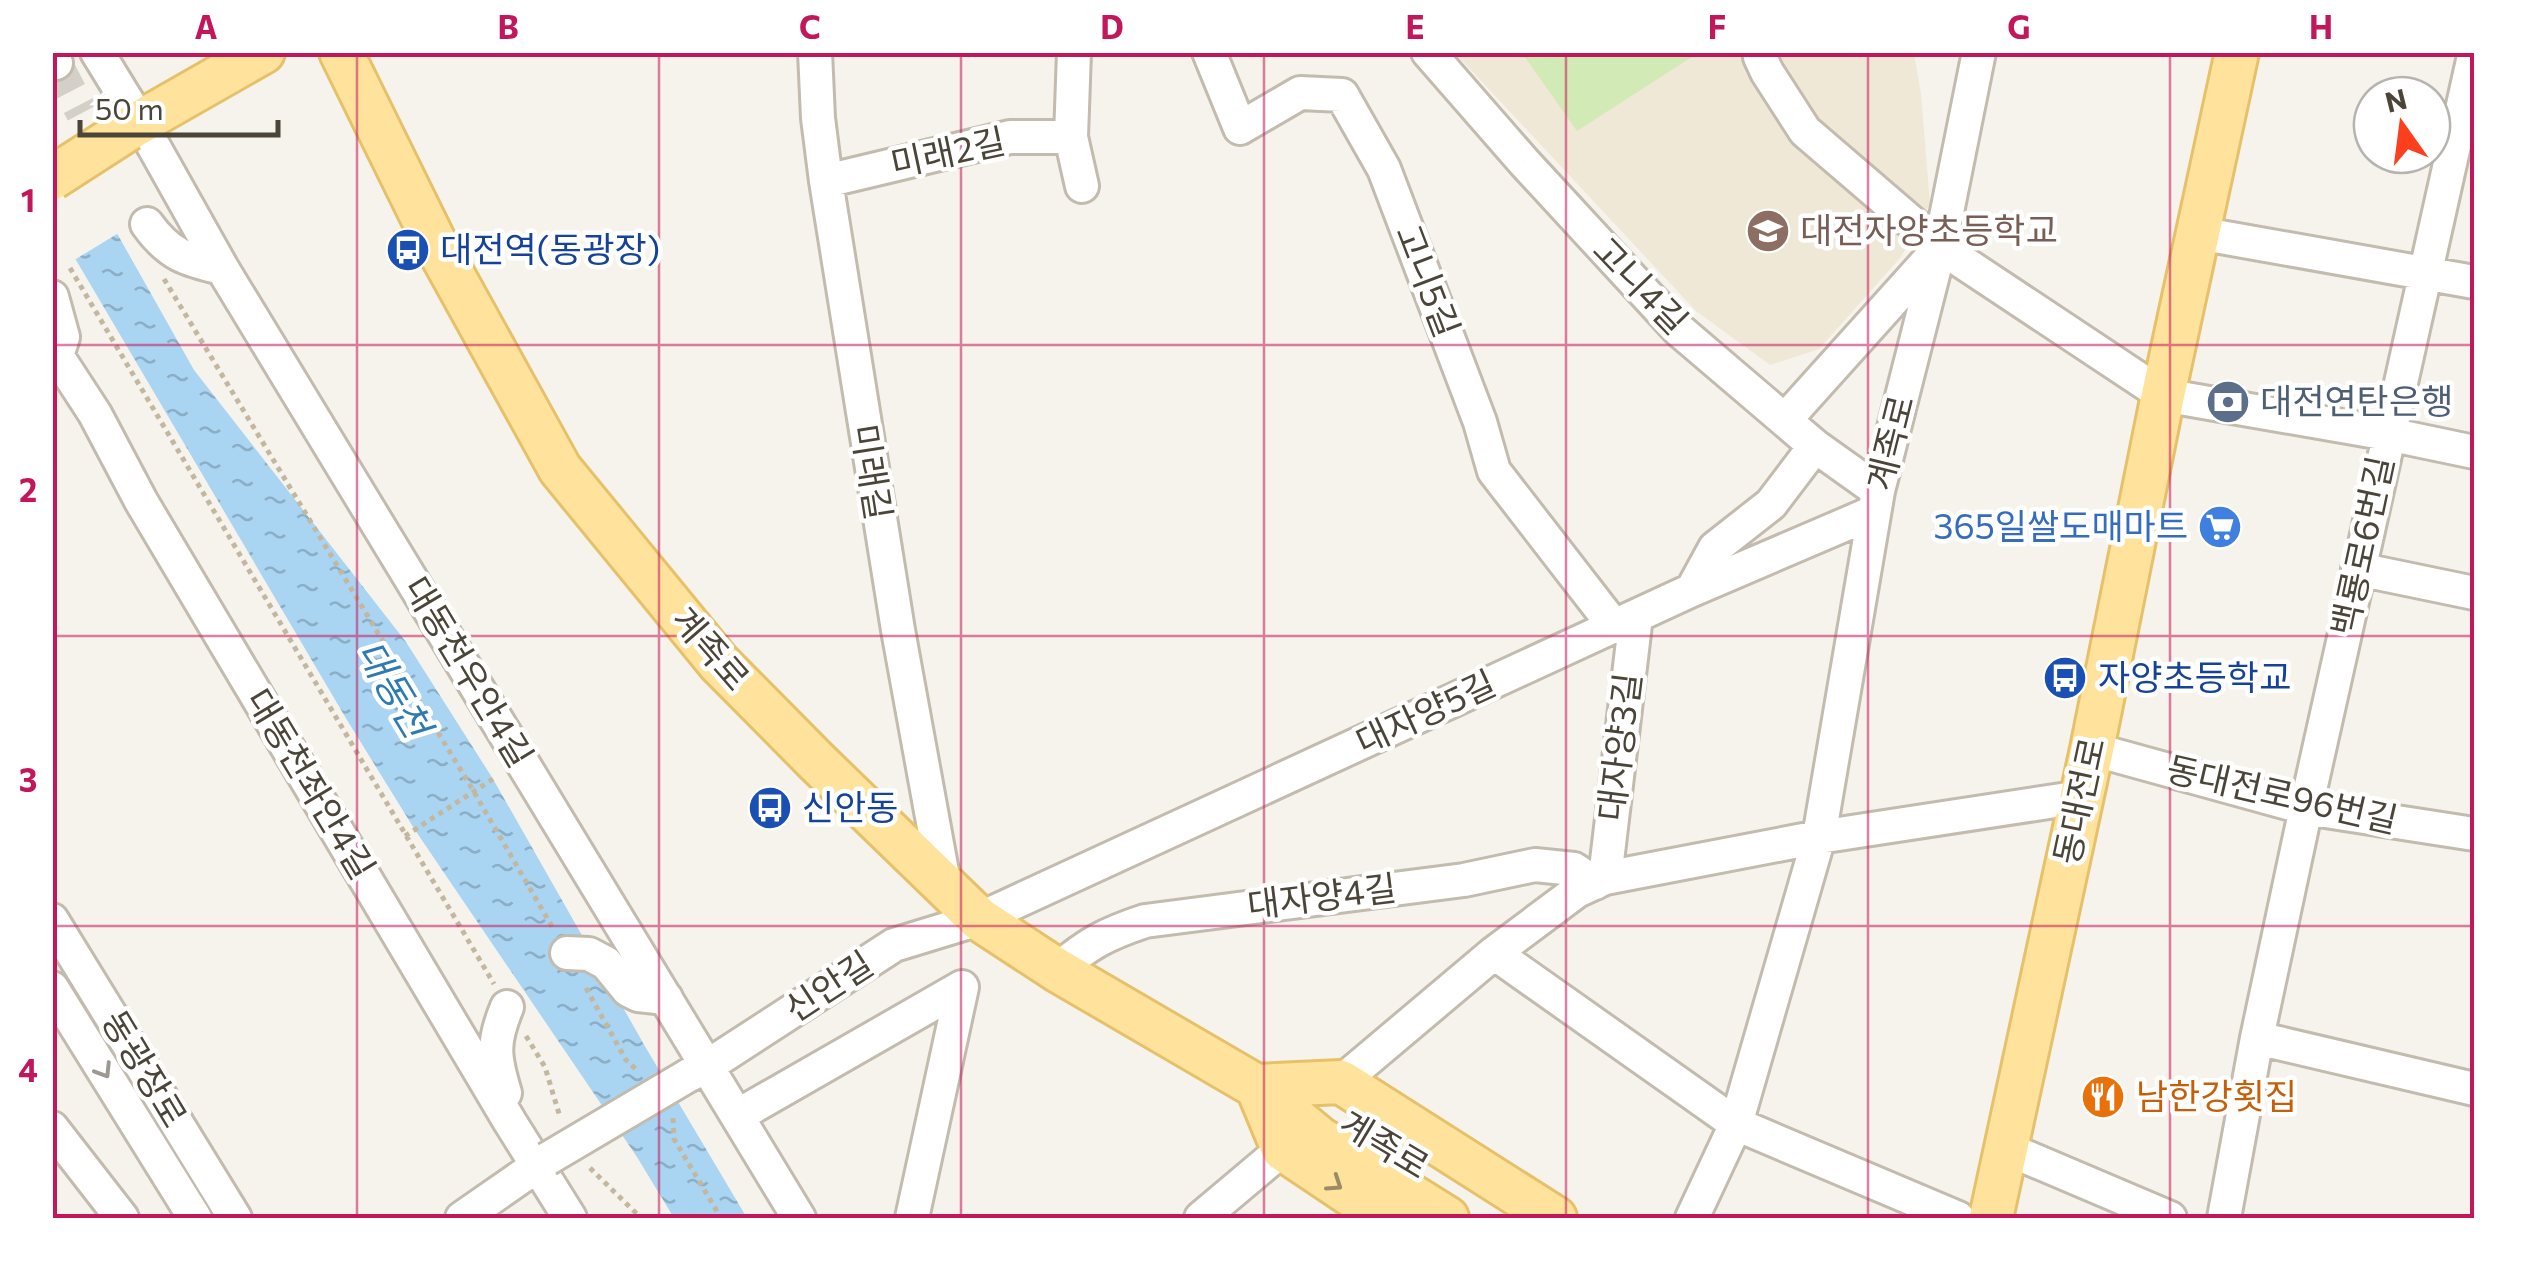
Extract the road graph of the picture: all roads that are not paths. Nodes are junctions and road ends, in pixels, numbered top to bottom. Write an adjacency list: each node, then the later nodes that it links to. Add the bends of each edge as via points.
1 (97, 52): 13 (street, 대동천우안4길)
2 (263, 52): 13 (main road)
3 (340, 52): 42 (main road, 계족로, via 434,242 560,469 719,663)
4 (815, 52): 16 (street, 미래길)
5 (1074, 52): 14 (street)
6 (1209, 52): 35 (street, 고니5길, via 1240,128 1300,93 1342,95 1384,168 1494,471)
7 (1428, 52): 27 (street, 고니4길, via 1679,330)
8 (1763, 52): 20 (street, via 1767,72 1805,131)
9 (1979, 52): 20 (street, 계족로)
10 (2236, 52): 19 (main road, 동대전로)
11 (2474, 56): 12 (street, 백룡로6번길)
12 (2469, 111): 22 (street, 백룡로6번길)
13 (134, 125): 15 (main road, bridge); 21 (street, 대동천우안4길)
14 (1072, 137): 16 (street, 미래2길, via 1010,137); 17 (street)
15 (52, 178)
16 (826, 181): 42 (street, 미래길)
17 (1082, 186)
18 (148, 224): 21 (street, via 179,256)
19 (2198, 233): 22 (street); 26 (main road, 동대전로)
20 (1940, 247): 26 (street); 27 (street); 31 (street, 계족로)
21 (222, 268): 49 (street, 대동천우안4길)
22 (2426, 274): 23 (street); 28 (street, 백룡로6번길)
23 (2474, 282)
24 (52, 297): 25 (street, via 63,336)
25 (55, 352): 57 (street, 대동천좌안4길)
26 (2163, 395): 28 (street); 36 (main road, 동대전로)
27 (1785, 420): 29 (street, 고니4길)
28 (2388, 434): 30 (street); 32 (street, 백룡로6번길)
29 (1815, 446): 31 (street, 고니4길); 33 (street, via 1771,504 1714,548)
30 (2474, 452)
31 (1876, 502): 33 (street, 대자양5길); 40 (street, 계족로)
32 (2358, 569): 34 (street); 38 (street, 백룡로6번길)
33 (1692, 590): 35 (street, 대자양5길)
34 (2474, 592)
35 (1625, 621): 41 (street, 대자양3길); 43 (street, 대자양5길)
36 (2092, 749): 37 (main road, 동대전로); 38 (street, 동대전로96번길)
37 (2082, 797): 40 (street, 계족로); 60 (main road, 동대전로)
38 (2306, 808): 39 (street, 동대전로96번길); 51 (street, 백룡로6번길)
39 (2474, 834)
40 (1818, 837): 41 (street, 계족로); 58 (street, 계족로)
41 (1600, 880): 46 (street, 계족로); 47 (street, 대자양4길, via 1535,865 1146,921 1086,945)
42 (946, 888): 43 (main road, 계족로)
43 (979, 919): 47 (main road, 계족로); 52 (street, 신안길, via 894,946)
44 (52, 920): 65 (street, 동광장로)
45 (566, 953): 49 (street, via 606,963 638,995)
46 (1494, 953): 53 (street, 계족로); 58 (street)
47 (1058, 970): 54 (main road, 계족로)
48 (52, 988): 64 (street, 동광장로, one-way to 64)
49 (666, 998): 52 (street, 대동천우안4길)
50 (507, 1006): 57 (street, via 495,1055)
51 (2257, 1038): 55 (street); 80 (street, 백룡로6번길)
52 (698, 1070): 56 (street, 대동천우안4길); 62 (street, 신안길, bridge)
53 (1342, 1082): 54 (main road); 75 (main road)
54 (1256, 1086): 61 (main road); 73 (main road, 계족로, via 1319,1138); 74 (main road, 계족로, via 1336,1115)
55 (2474, 1088)
56 (738, 1116): 69 (street, 대동천우안4길); 70 (street, via 962,986)
57 (510, 1122): 62 (street, 대동천좌안4길)
58 (1736, 1124): 76 (street, 계족로); 77 (street)
59 (52, 1128): 63 (street)
60 (2005, 1148): 78 (main road, 동대전로); 79 (street)
61 (1283, 1150): 71 (street); 72 (main road, one-way to 72)
62 (542, 1162): 66 (street); 67 (street, 대동천좌안4길); 68 (street)
63 (122, 1218)
64 (195, 1218)
65 (235, 1218)
66 (462, 1218)
67 (570, 1218)
68 (583, 1218)
69 (799, 1218)
70 (912, 1218)
71 (1201, 1218)
72 (1386, 1218)
73 (1447, 1218)
74 (1504, 1218)
75 (1555, 1218)
76 (1692, 1218)
77 (1958, 1218)
78 (1992, 1218)
79 (2170, 1218)
80 (2224, 1218)

